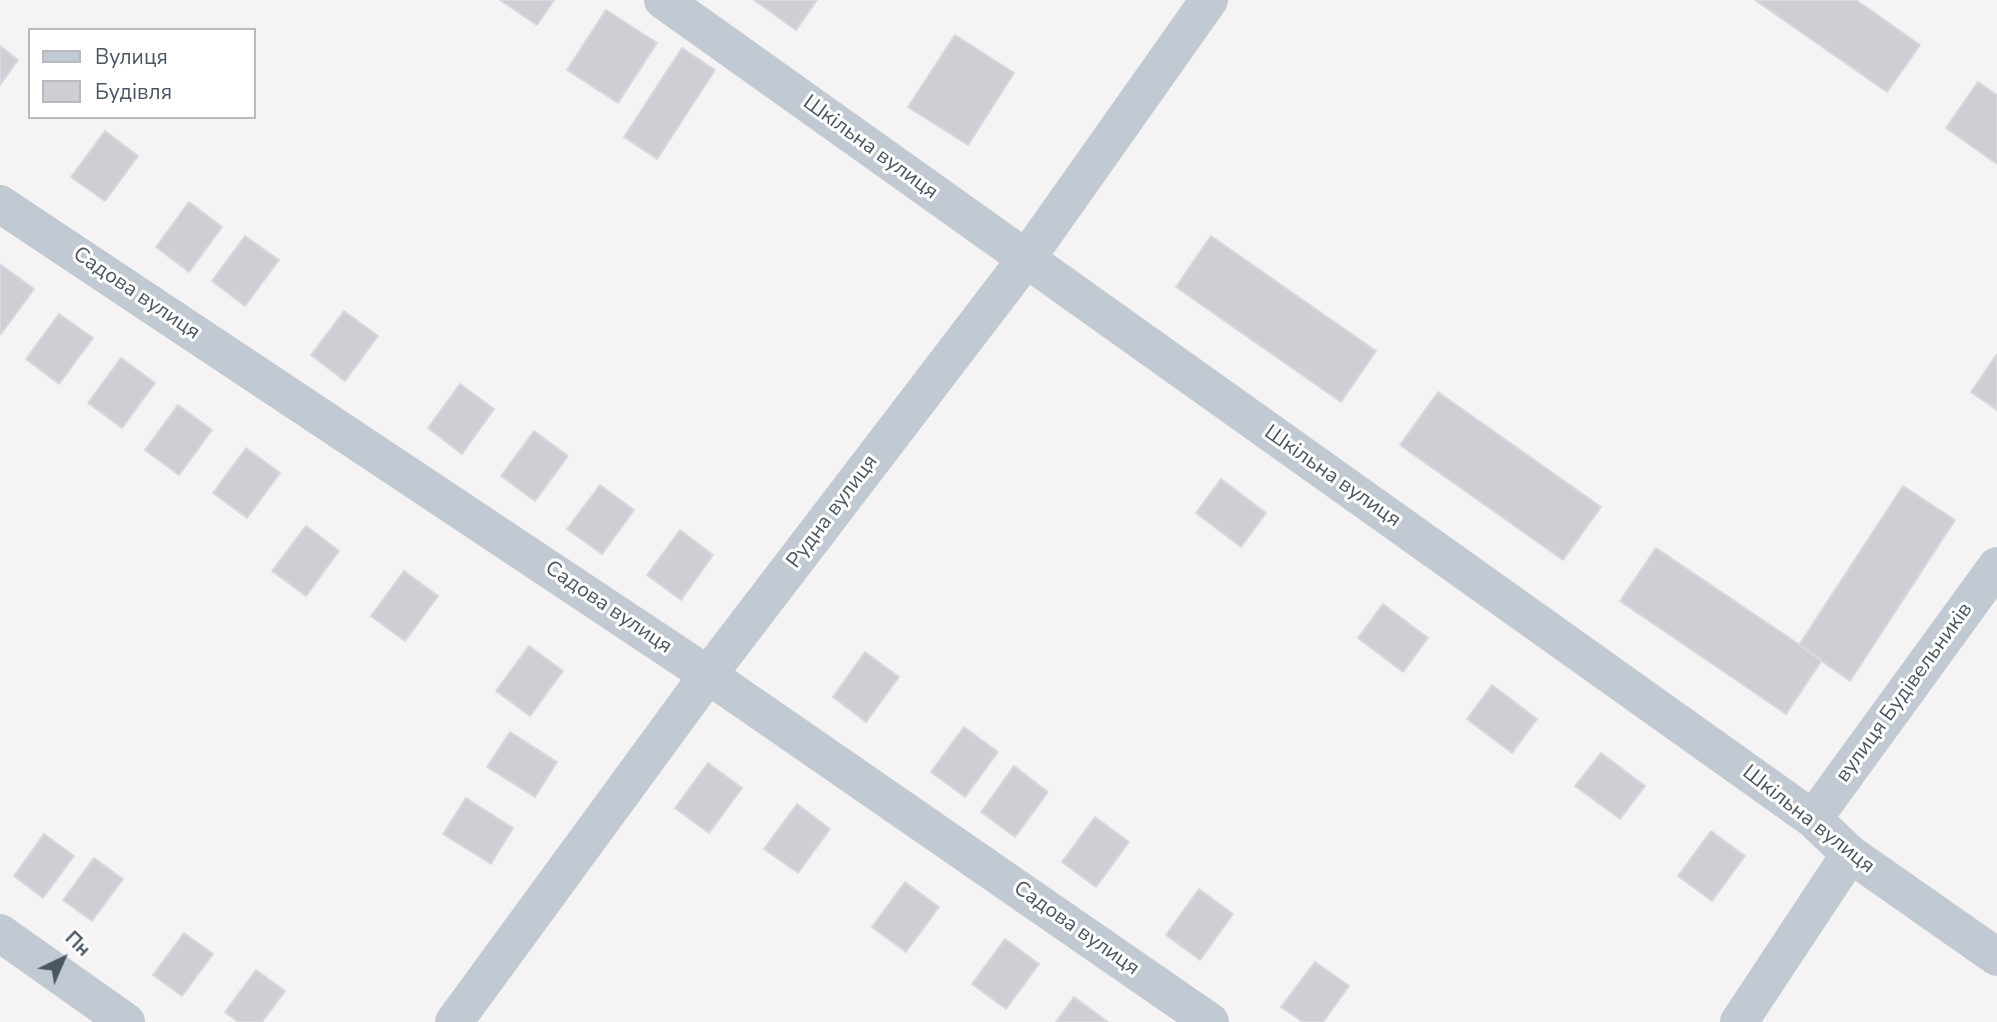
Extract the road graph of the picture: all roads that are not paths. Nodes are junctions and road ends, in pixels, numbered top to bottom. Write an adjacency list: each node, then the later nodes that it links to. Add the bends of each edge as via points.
1 (663, 0): 4 (street, Шкільна вулиця)
2 (1209, 0): 4 (street, Рудна вулиця)
3 (0, 204): 6 (street, Садова вулиця)
4 (1026, 259): 6 (street, Рудна вулиця); 7 (street, Шкільна вулиця)
5 (1997, 566): 7 (street, вулиця Будівельників)
6 (708, 674): 12 (street, Рудна вулиця); 13 (street, Садова вулиця)
7 (1813, 819): 8 (street, Шкільна вулиця)
8 (1850, 854): 10 (street, Шкільна вулиця); 14 (street)
9 (0, 933): 11 (street)
10 (1997, 957)
11 (126, 1022)
12 (454, 1022)
13 (1210, 1022)
14 (1739, 1022)

